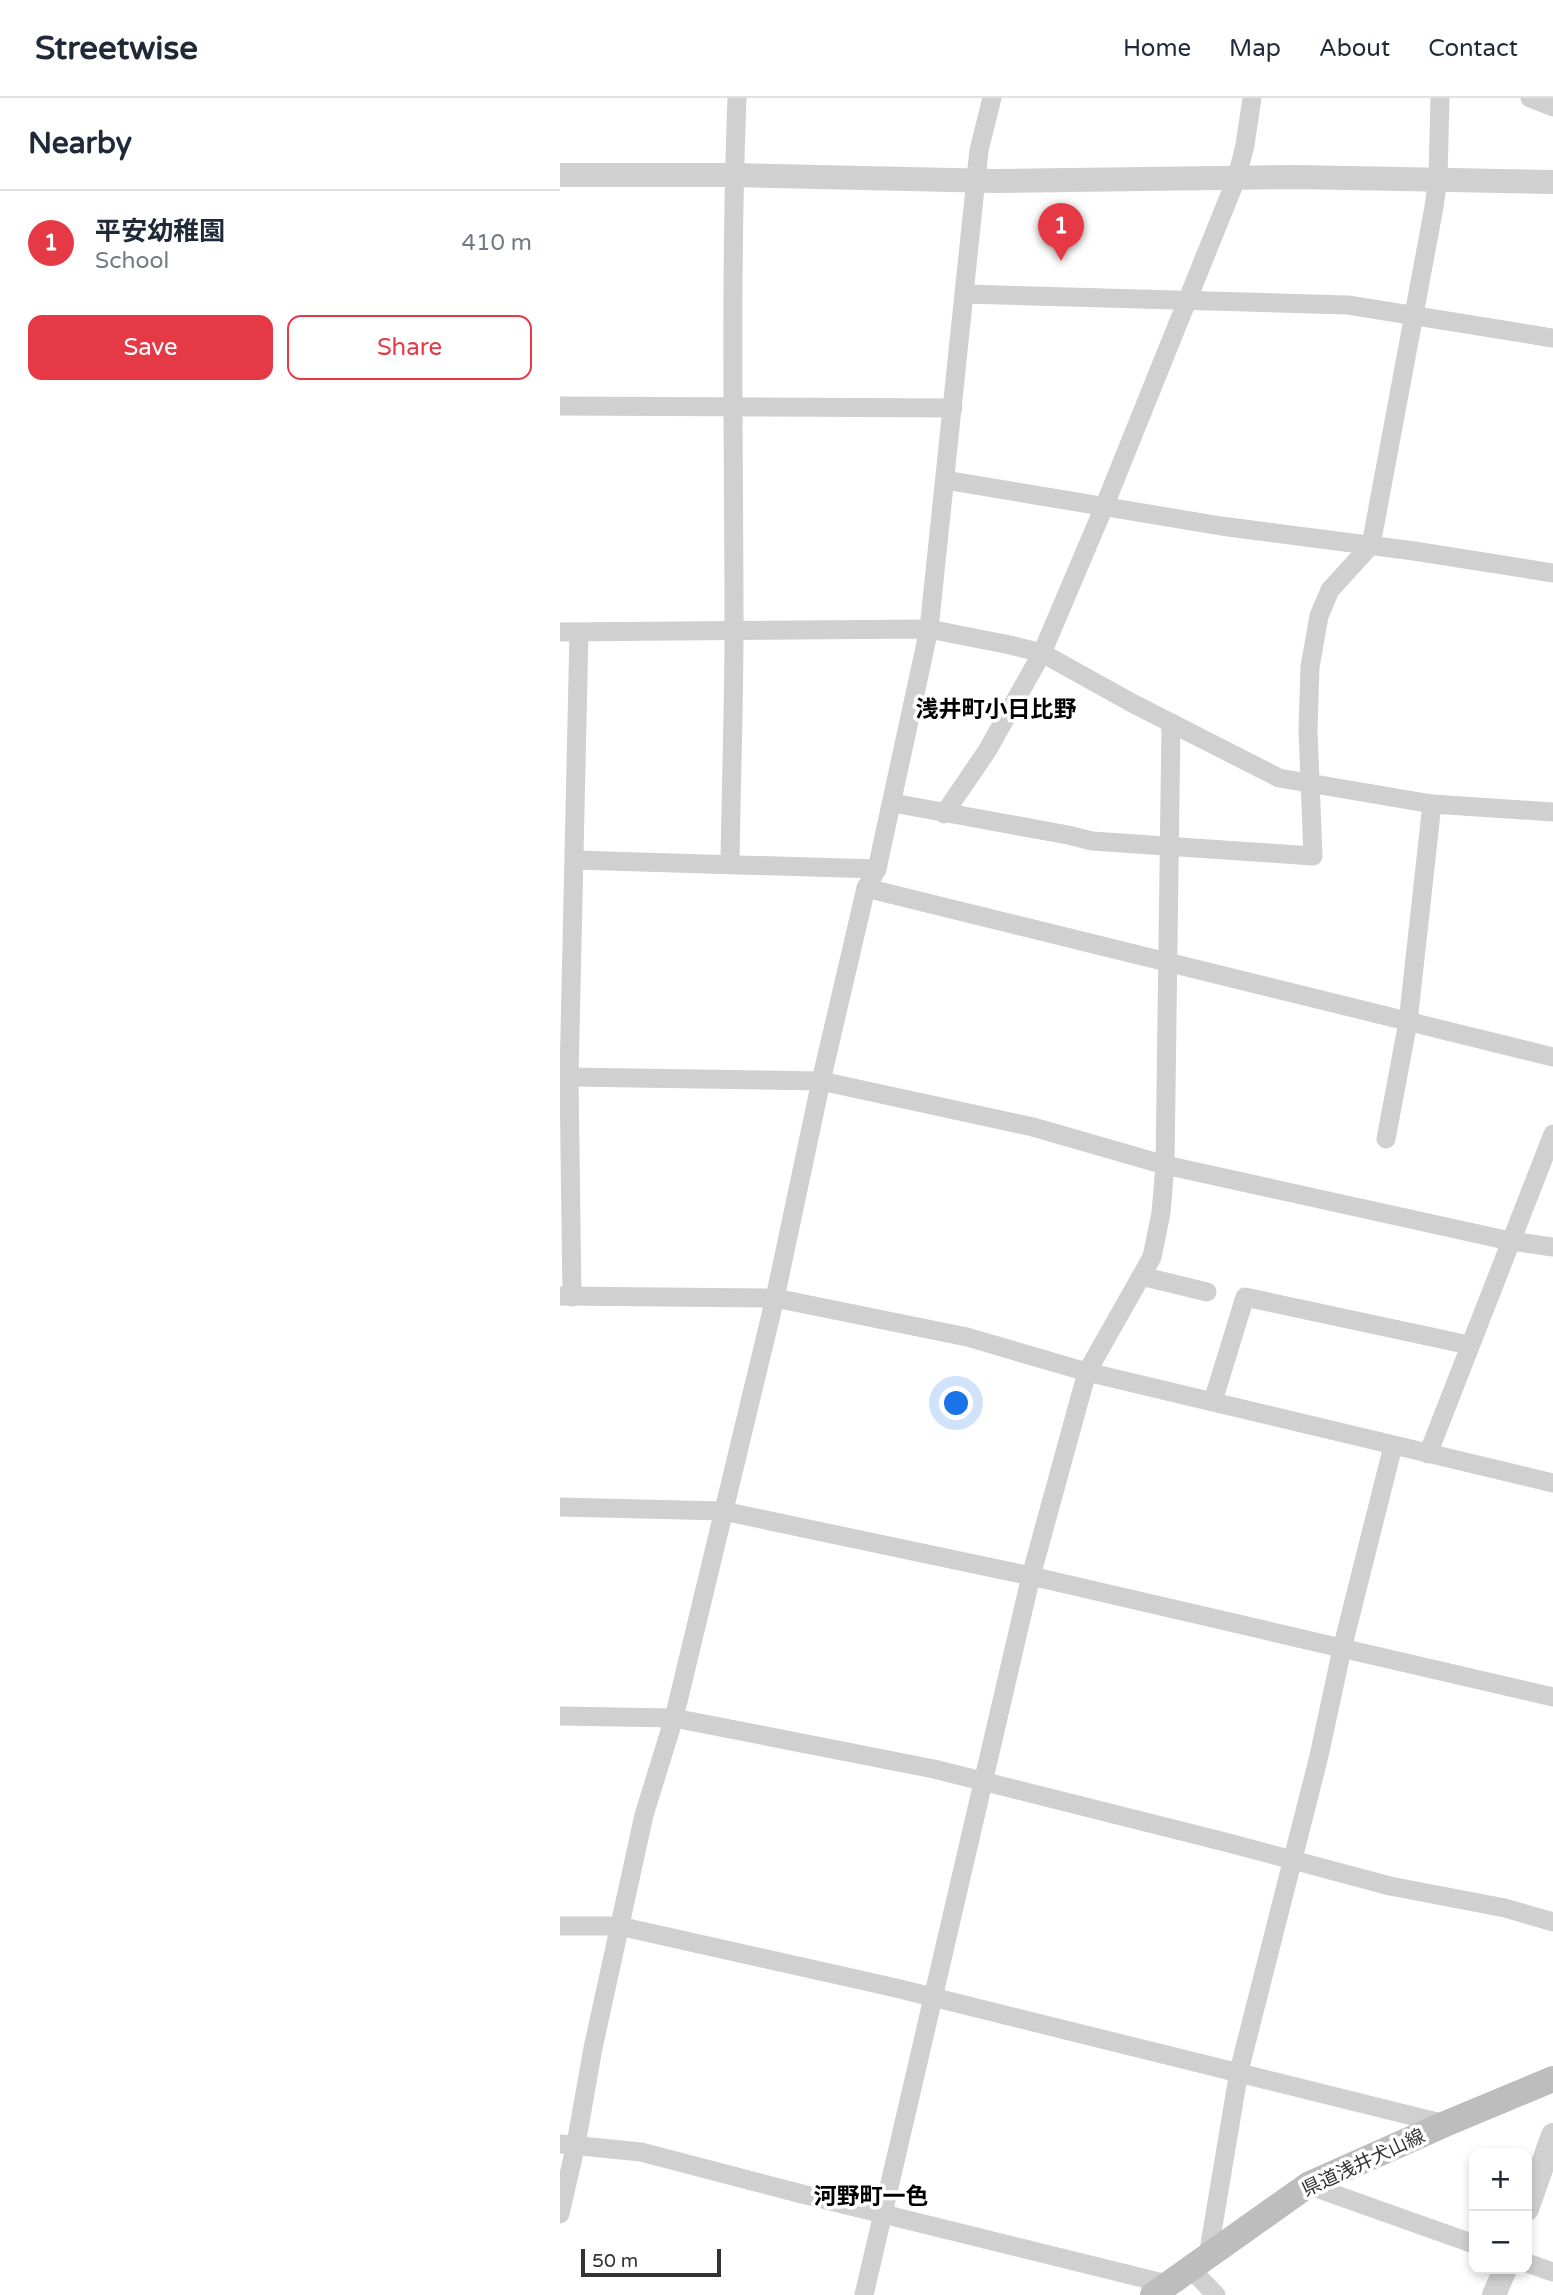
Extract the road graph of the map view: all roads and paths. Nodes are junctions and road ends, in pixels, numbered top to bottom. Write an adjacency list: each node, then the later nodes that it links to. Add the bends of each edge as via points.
1 (737, 98): 7 (street)
2 (992, 98): 11 (street)
3 (1252, 98): 9 (street)
4 (1440, 98): 10 (street)
5 (1530, 98): 6 (street)
6 (1553, 107)
7 (734, 174): 8 (street); 11 (street); 18 (street)
8 (560, 176)
9 (1237, 177): 10 (street); 11 (street); 14 (street)
10 (1438, 178): 12 (street); 15 (street)
11 (976, 181): 13 (street)
12 (1553, 182)
13 (965, 294): 14 (street); 19 (street)
14 (1187, 300): 15 (street, via 1348,305); 21 (street)
15 (1413, 315): 16 (street); 22 (street)
16 (1553, 338)
17 (560, 406): 18 (street)
18 (732, 407): 19 (street); 26 (street)
19 (953, 408): 20 (street)
20 (945, 480): 21 (street); 24 (street)
21 (1104, 506): 22 (street); 27 (street)
22 (1371, 545): 23 (street); 29 (street, via 1330,590 1319,616 1310,667)
23 (1553, 573)
24 (929, 629): 26 (street); 27 (street); 30 (street)
25 (570, 632): 26 (street); 35 (street)
26 (734, 632): 36 (street)
27 (1042, 653): 28 (street); 33 (street, via 987,751)
28 (1171, 723): 29 (street, via 1279,778); 34 (street)
29 (1310, 784): 31 (street); 34 (street, via 1313,856)
30 (893, 803): 33 (street); 37 (street)
31 (1432, 804): 32 (street); 41 (street)
32 (1553, 811)
33 (944, 814): 34 (street, via 1092,841)
34 (1169, 847): 39 (street)
35 (575, 860): 36 (street); 40 (street)
36 (730, 864): 37 (street)
37 (877, 869): 38 (street)
38 (866, 888): 39 (street); 44 (street)
39 (1167, 961): 41 (street); 47 (street)
40 (566, 967): 43 (street)
41 (1408, 1022): 42 (street); 46 (street)
42 (1553, 1058)
43 (569, 1077): 44 (street); 52 (street)
44 (821, 1081): 47 (street, via 1033,1127); 53 (street)
45 (1553, 1134): 48 (street)
46 (1385, 1139)
47 (1165, 1165): 48 (street); 50 (street, via 1152,1257)
48 (1510, 1241): 49 (street); 54 (street)
49 (1553, 1247)
50 (1141, 1276): 51 (street); 55 (street)
51 (1207, 1292)
52 (566, 1296): 53 (street)
53 (775, 1298): 55 (street, via 967,1337); 61 (street)
54 (1469, 1345): 56 (street, via 1245,1297); 58 (street)
55 (1087, 1372): 56 (street); 62 (street)
56 (1213, 1401): 57 (street)
57 (1393, 1446): 58 (street); 63 (street)
58 (1427, 1454): 59 (street)
59 (1553, 1483)
60 (560, 1507): 61 (street)
61 (723, 1511): 62 (street); 66 (street)
62 (1031, 1576): 63 (street); 67 (street)
63 (1342, 1649): 64 (street); 68 (street)
64 (1553, 1698)
65 (560, 1716): 66 (street)
66 (674, 1718): 67 (street); 71 (street, via 644,1815)
67 (982, 1781): 68 (street); 72 (street)
68 (1292, 1860): 69 (street); 73 (street)
69 (1553, 1922)
70 (560, 1926): 71 (street)
71 (620, 1926): 72 (street); 77 (street)
72 (932, 1997): 73 (street); 81 (street)
73 (1239, 2071): 75 (street); 83 (street)
74 (1553, 2079): 75 (main road, 県道浅井犬山線)
75 (1445, 2124): 78 (main road, 県道浅井犬山線)
76 (1553, 2135): 79 (street)
77 (568, 2144): 80 (street); 81 (street, via 641,2151)
78 (1308, 2185): 82 (street); 83 (main road, 県道浅井犬山線)
79 (1532, 2195)
80 (560, 2214)
81 (883, 2215): 87 (street); 88 (street)
82 (1469, 2242)
83 (1199, 2262): 87 (main road, 県道浅井犬山線); 89 (street)
84 (1532, 2265): 85 (street)
85 (1553, 2272)
86 (1503, 2274): 90 (street)
87 (1160, 2290)
88 (864, 2295)
89 (1216, 2295)
90 (1494, 2295)

